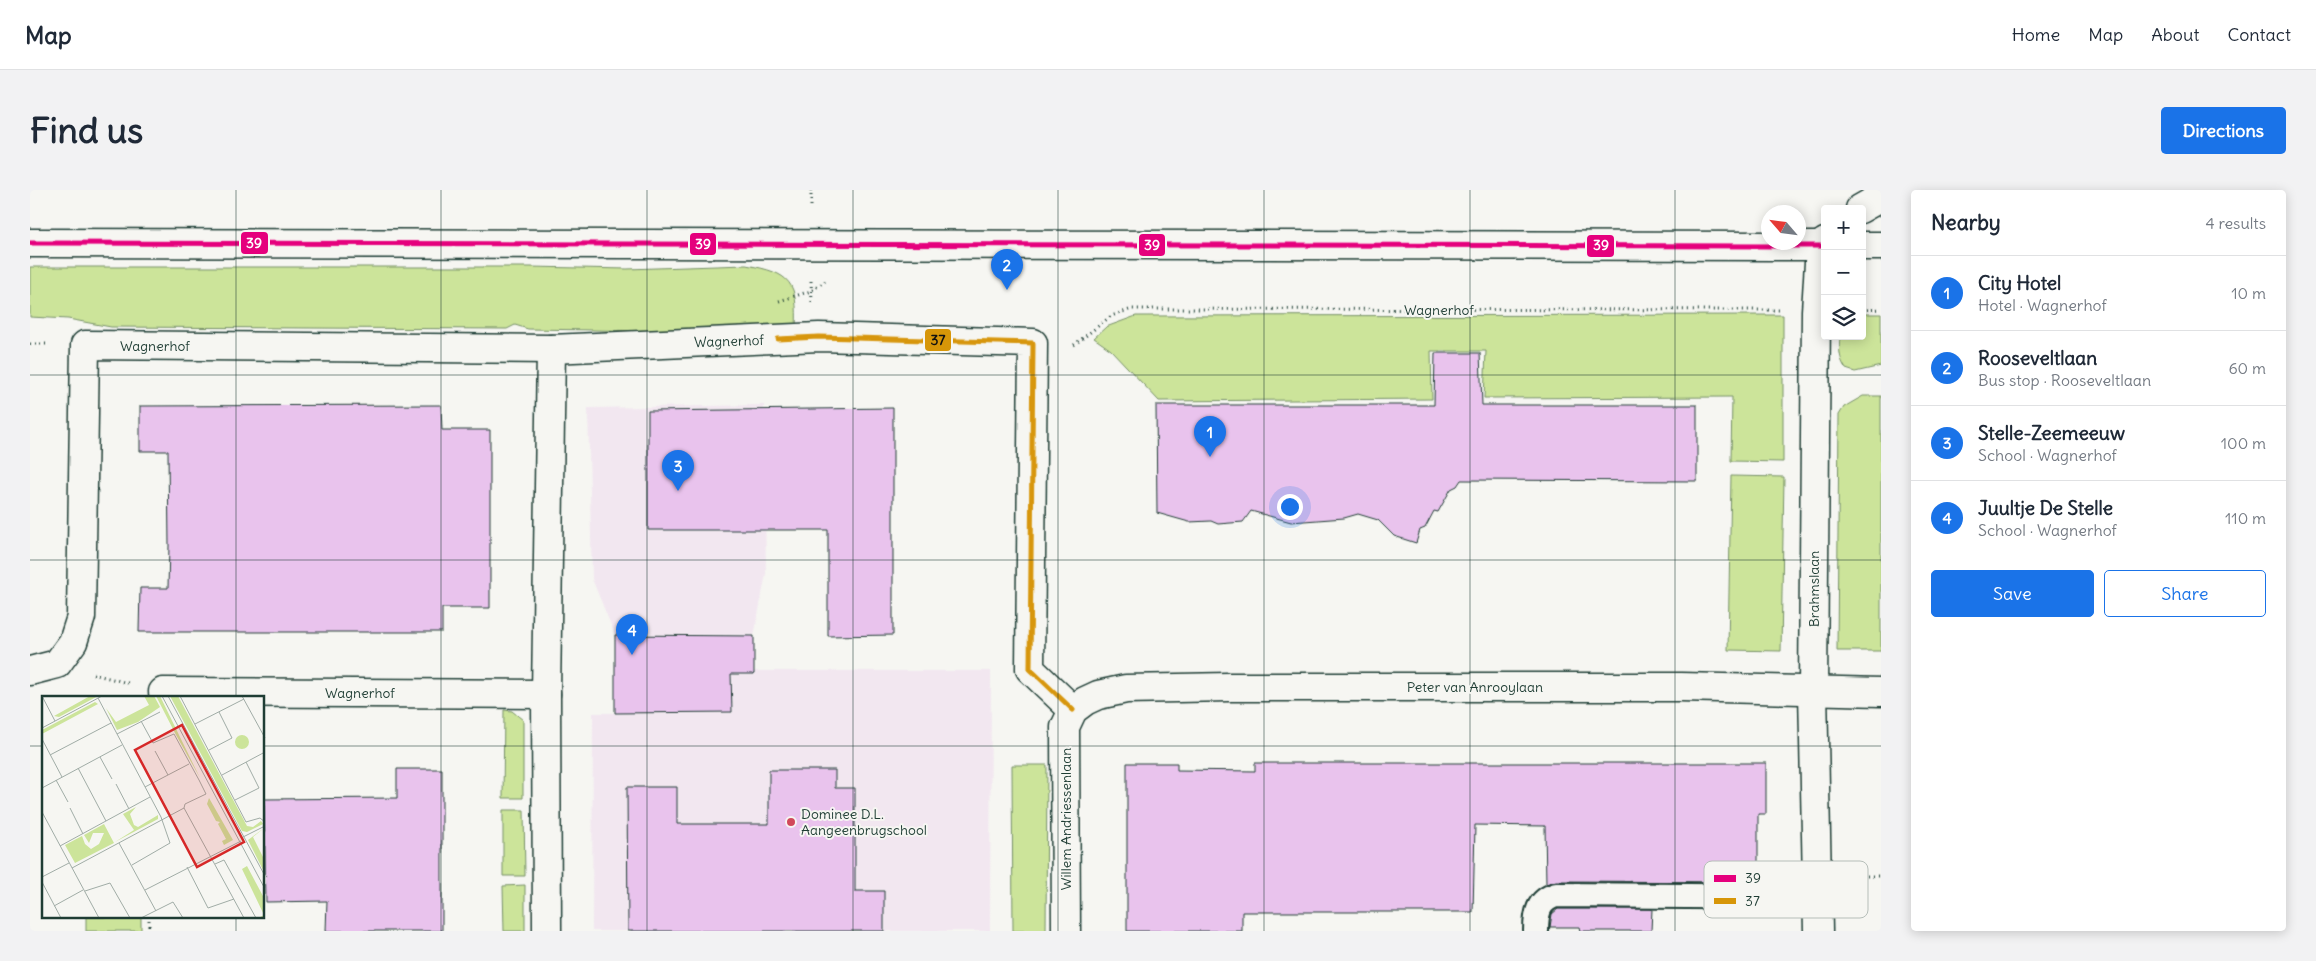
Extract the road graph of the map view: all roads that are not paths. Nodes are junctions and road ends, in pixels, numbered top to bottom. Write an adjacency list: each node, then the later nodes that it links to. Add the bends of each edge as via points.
1 (1881, 197): 2 (street)
2 (1866, 206)
3 (30, 243): 4 (street)
4 (1821, 245)
5 (1866, 246): 6 (street)
6 (1881, 246)
7 (1822, 250): 10 (street, Brahmslaan, via 1816,310)
8 (551, 349): 9 (street, Wagnerhof, via 85,345 81,617 73,642 57,664); 13 (street); 14 (street, Wagnerhof, via 819,337 1033,343 1030,669)
9 (30, 671)
10 (1813, 691): 12 (street, Peter van Anrooylaan); 14 (street, Peter van Anrooylaan, via 1681,687 1126,689 1098,695); 15 (street, Brahmslaan)
11 (163, 692): 13 (street, Wagnerhof)
12 (1881, 692)
13 (546, 694): 18 (street)
14 (1073, 710): 19 (street, Willem Andriessenlaan, via 1065,727)
15 (1817, 861)
16 (1704, 896): 20 (lane, via 1556,895 1549,897 1539,908)
17 (1818, 918): 21 (street, Brahmslaan)
18 (547, 931)
19 (1066, 931)
20 (1536, 931)
21 (1818, 931)

